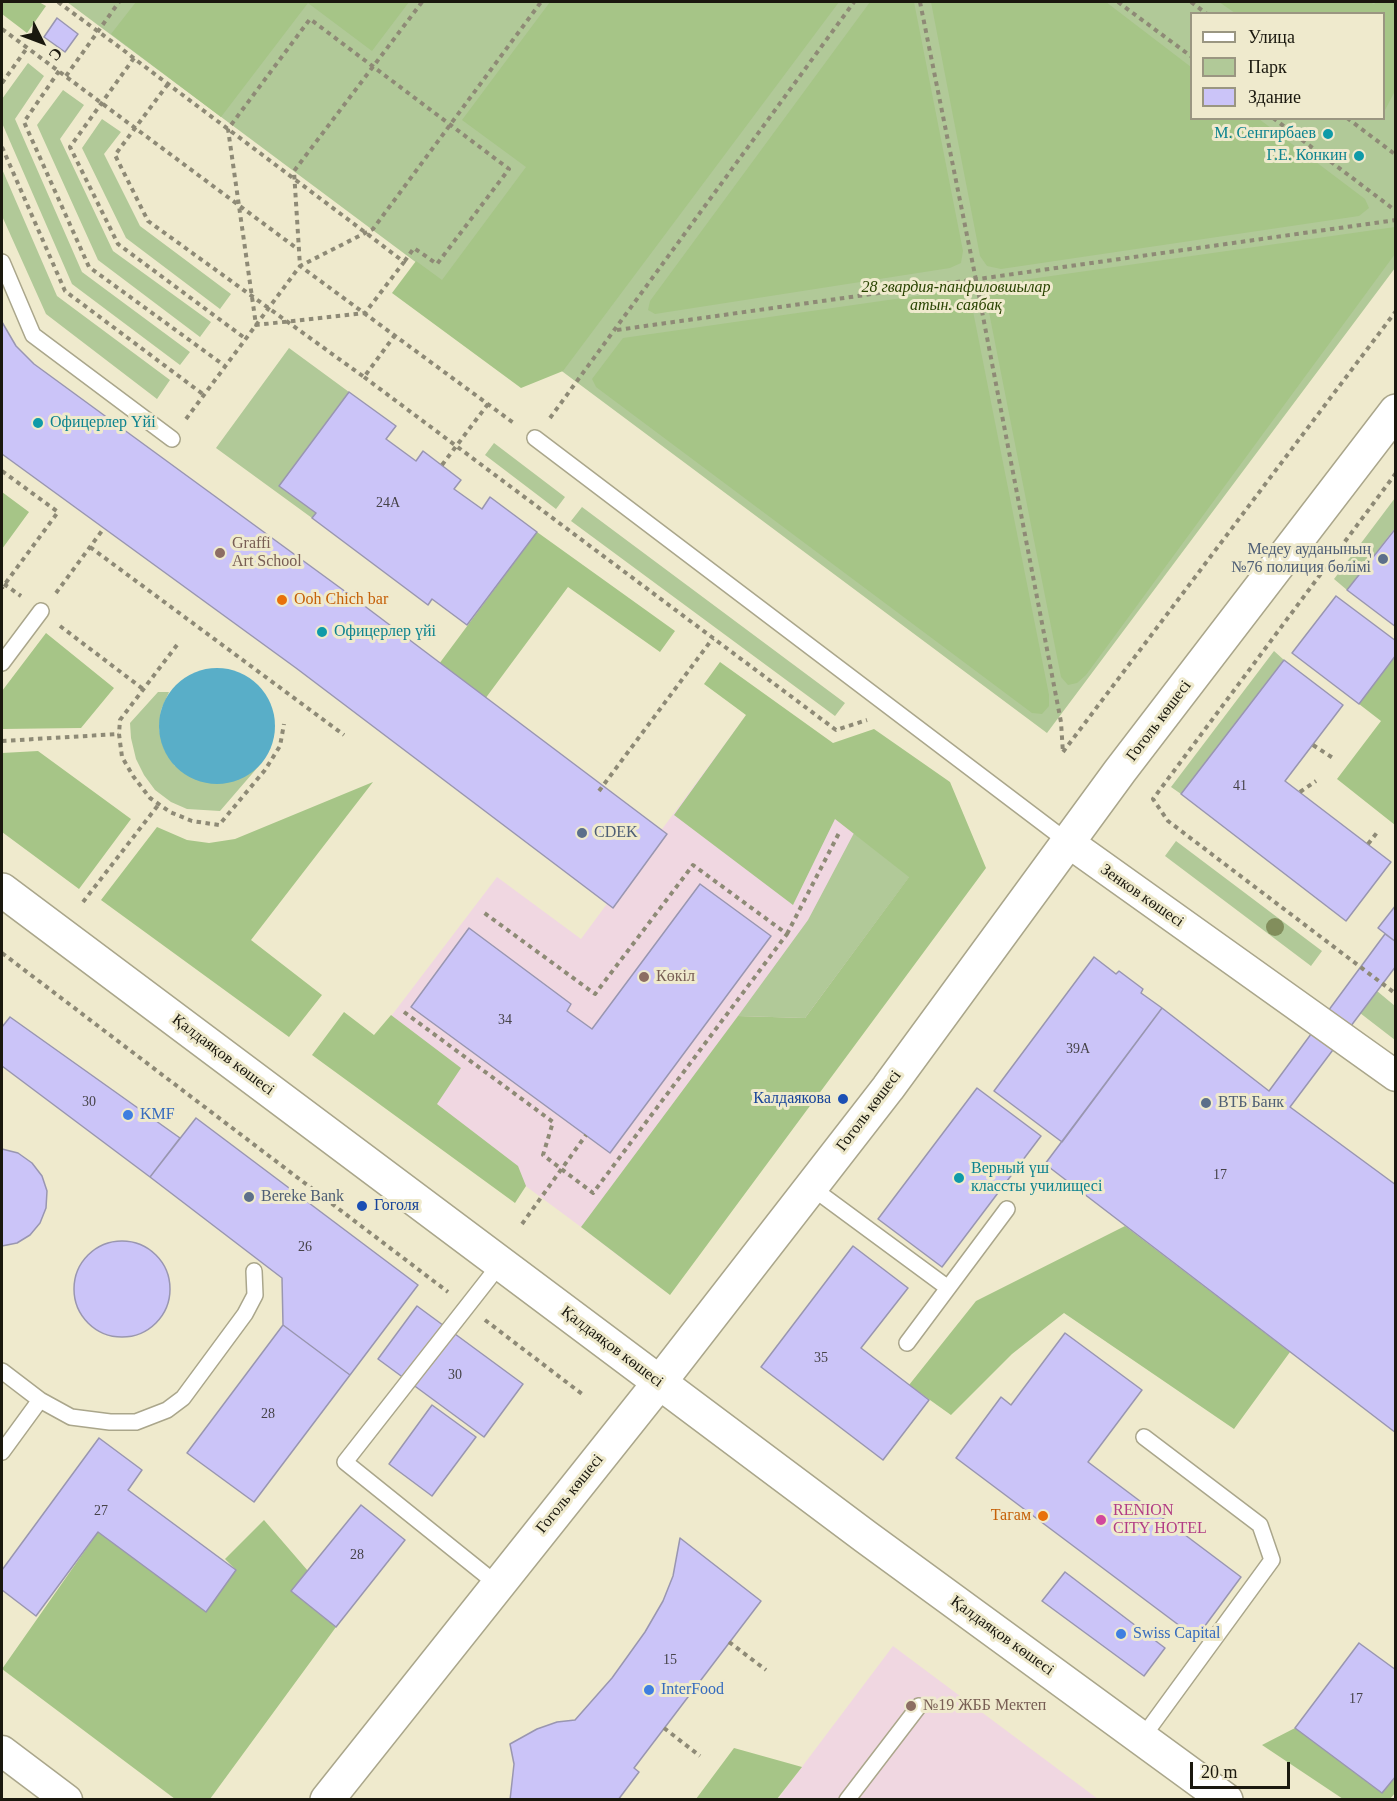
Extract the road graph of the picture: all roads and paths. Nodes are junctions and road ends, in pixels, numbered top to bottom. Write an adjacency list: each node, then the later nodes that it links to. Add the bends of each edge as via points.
1 (58, 2): 11 (path)
2 (119, 2): 11 (path)
3 (422, 2): 15 (path)
4 (541, 2): 23 (path)
5 (854, 2): 44 (path)
6 (920, 2): 37 (path)
7 (1118, 2): 13 (path)
8 (1191, 2): 9 (path)
9 (1204, 12)
10 (2, 29): 12 (path)
11 (98, 31): 14 (path); 17 (path)
12 (27, 48): 16 (path); 18 (path)
13 (1190, 56)
14 (134, 58): 19 (path); 20 (path)
15 (373, 67): 23 (path); 25 (path, via 310,20); 28 (path, via 294,171)
16 (59, 71): 17 (path); 47 (path, via 24,122 89,267)
17 (66, 76): 20 (path)
18 (2, 83)
19 (168, 84): 24 (path); 25 (path)
20 (102, 102): 24 (path); 46 (path, via 70,147 118,244)
21 (1276, 120): 30 (path)
22 (1350, 120): 27 (path)
23 (450, 124): 32 (path, via 373,229); 34 (path, via 509,169 437,264 414,248)
24 (135, 127): 29 (path); 38 (path, via 115,155 148,221)
25 (228, 129): 28 (path); 29 (path)
26 (2, 147): 49 (path, via 65,291)
27 (1395, 155)
28 (295, 179): 32 (path); 33 (path)
29 (238, 204): 33 (path); 38 (path)
30 (1395, 211)
31 (1395, 220): 37 (path)
32 (366, 233): 34 (path); 36 (path)
33 (299, 250): 36 (path)
34 (404, 261): 41 (path)
35 (2, 262): 53 (lane, via 33,335)
36 (300, 266): 39 (path); 41 (path)
37 (976, 280): 40 (path, via 1061,722 1063,753); 44 (path)
38 (252, 296): 39 (path); 43 (path)
39 (268, 308): 42 (path); 43 (path)
40 (1395, 311)
41 (365, 313): 42 (path); 45 (path)
42 (287, 322): 43 (path); 48 (path)
43 (256, 325): 46 (path)
44 (616, 330): 52 (path)
45 (395, 335): 48 (path); 50 (path)
46 (246, 339): 47 (path)
47 (225, 366): 49 (path)
48 (364, 377): 54 (path)
49 (204, 395): 53 (path)
50 (488, 404): 52 (path); 54 (path)
51 (1395, 411): 79 (street, Гоголь көшесі)
52 (535, 438): 66 (lane, Зенков көшесі)
53 (172, 439)
54 (456, 447): 55 (path); 62 (path)
55 (442, 465)
56 (2, 471): 60 (path, via 58,512)
57 (1395, 473): 86 (path, via 1153,799 1168,820)
58 (104, 528): 59 (path)
59 (90, 547): 61 (path); 69 (path)
60 (2, 588)
61 (41, 611): 64 (lane); 65 (path)
62 (713, 638): 66 (path, via 836,730); 74 (path)
63 (177, 645): 65 (path)
64 (2, 663)
65 (143, 689): 68 (path, via 120,720)
66 (894, 711): 79 (lane, Зенков көшесі)
67 (284, 723): 76 (path, via 280,746 265,770 219,825 192,821)
68 (119, 734): 70 (path); 76 (path, via 122,758 150,798)
69 (344, 735)
70 (2, 741)
71 (1313, 745): 72 (path)
72 (1333, 758)
73 (1316, 781): 75 (path)
74 (599, 791)
75 (1300, 792)
76 (159, 804): 82 (path)
77 (1379, 830): 80 (path)
78 (839, 833): 84 (path)
79 (1068, 842): 88 (street, Зенков көшесі); 91 (street, Гоголь көшесі)
80 (1368, 844)
81 (2, 890): 94 (street, Қалдаяқов көшесі)
82 (84, 902)
83 (483, 912): 84 (path, via 595,994 693,865)
84 (787, 934): 90 (path, via 593,1193)
85 (2, 953): 97 (path)
86 (1395, 994)
87 (404, 1012): 90 (path, via 552,1122 543,1155)
88 (1395, 1076)
89 (586, 1135): 90 (path)
90 (562, 1169): 93 (path)
91 (811, 1187): 96 (lane); 100 (street, Гоголь көшесі)
92 (1007, 1209): 96 (lane)
93 (522, 1224)
94 (501, 1263): 97 (lane); 100 (street, Қалдаяқов көшесі)
95 (254, 1271): 102 (lane, via 255,1295 245,1314 183,1398 167,1410 136,1422 110,1422 71,1418)
96 (948, 1288): 98 (lane)
97 (467, 1306): 101 (path); 105 (lane, via 345,1462)
98 (907, 1343)
99 (2, 1371): 102 (lane)
100 (659, 1383): 105 (street, Гоголь көшесі); 110 (street, Қалдаяқов көшесі)
101 (582, 1394)
102 (40, 1400): 104 (lane)
103 (1144, 1437): 110 (lane, via 1260,1525 1272,1560)
104 (2, 1452)
105 (498, 1585): 114 (street, Гоголь көшесі)
106 (729, 1642): 107 (path)
107 (766, 1670)
108 (919, 1706): 115 (lane)
109 (664, 1728): 112 (path)
110 (1142, 1738): 116 (street, Қалдаяқов көшесі)
111 (2, 1751): 113 (street)
112 (700, 1756)
113 (67, 1800)
114 (327, 1800)
115 (848, 1800)
116 (1226, 1800)

